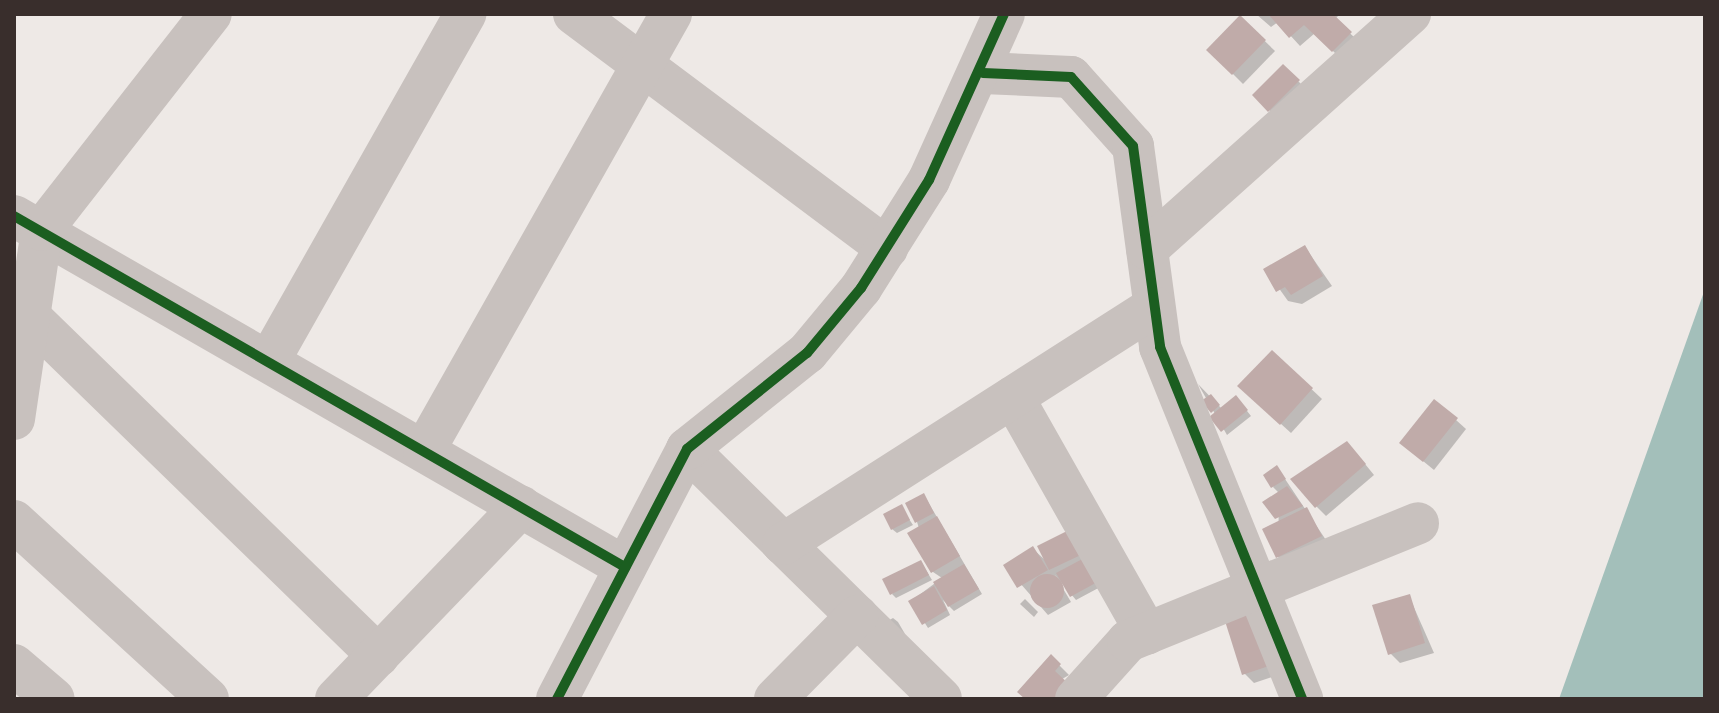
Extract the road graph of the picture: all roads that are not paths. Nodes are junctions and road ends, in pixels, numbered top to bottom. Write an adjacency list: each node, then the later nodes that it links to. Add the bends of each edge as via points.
1 (211, 14): 9 (street)
2 (465, 14): 15 (street)
3 (574, 14): 7 (street)
4 (671, 14): 7 (street)
5 (1004, 14): 8 (street)
6 (1410, 14): 11 (street)
7 (642, 65): 10 (street); 19 (street)
8 (983, 73): 10 (street); 11 (street, via 1071,77 1133,146)
9 (28, 223): 12 (street); 14 (street); 15 (street)
10 (887, 248): 18 (street, via 807,353)
11 (1147, 249): 13 (street)
12 (14, 261)
13 (1154, 307): 16 (street); 25 (street, via 1160,347)
14 (30, 317): 17 (street); 28 (street)
15 (269, 361): 19 (street)
16 (1013, 397): 23 (street); 27 (street)
17 (14, 419)
18 (687, 449): 23 (street); 24 (street)
19 (424, 451): 20 (street)
20 (521, 507): 24 (street); 28 (street)
21 (14, 521): 31 (street)
22 (1418, 523): 25 (street)
23 (783, 544): 26 (street)
24 (625, 567): 33 (street)
25 (1256, 586): 27 (street); 37 (street)
26 (857, 616): 34 (street); 35 (street)
27 (1147, 634): 36 (street, via 1128,641)
28 (378, 656): 32 (street)
29 (14, 665): 30 (street)
30 (54, 699)
31 (208, 699)
32 (336, 699)
33 (557, 699)
34 (775, 699)
35 (941, 699)
36 (1076, 699)
37 (1302, 699)

